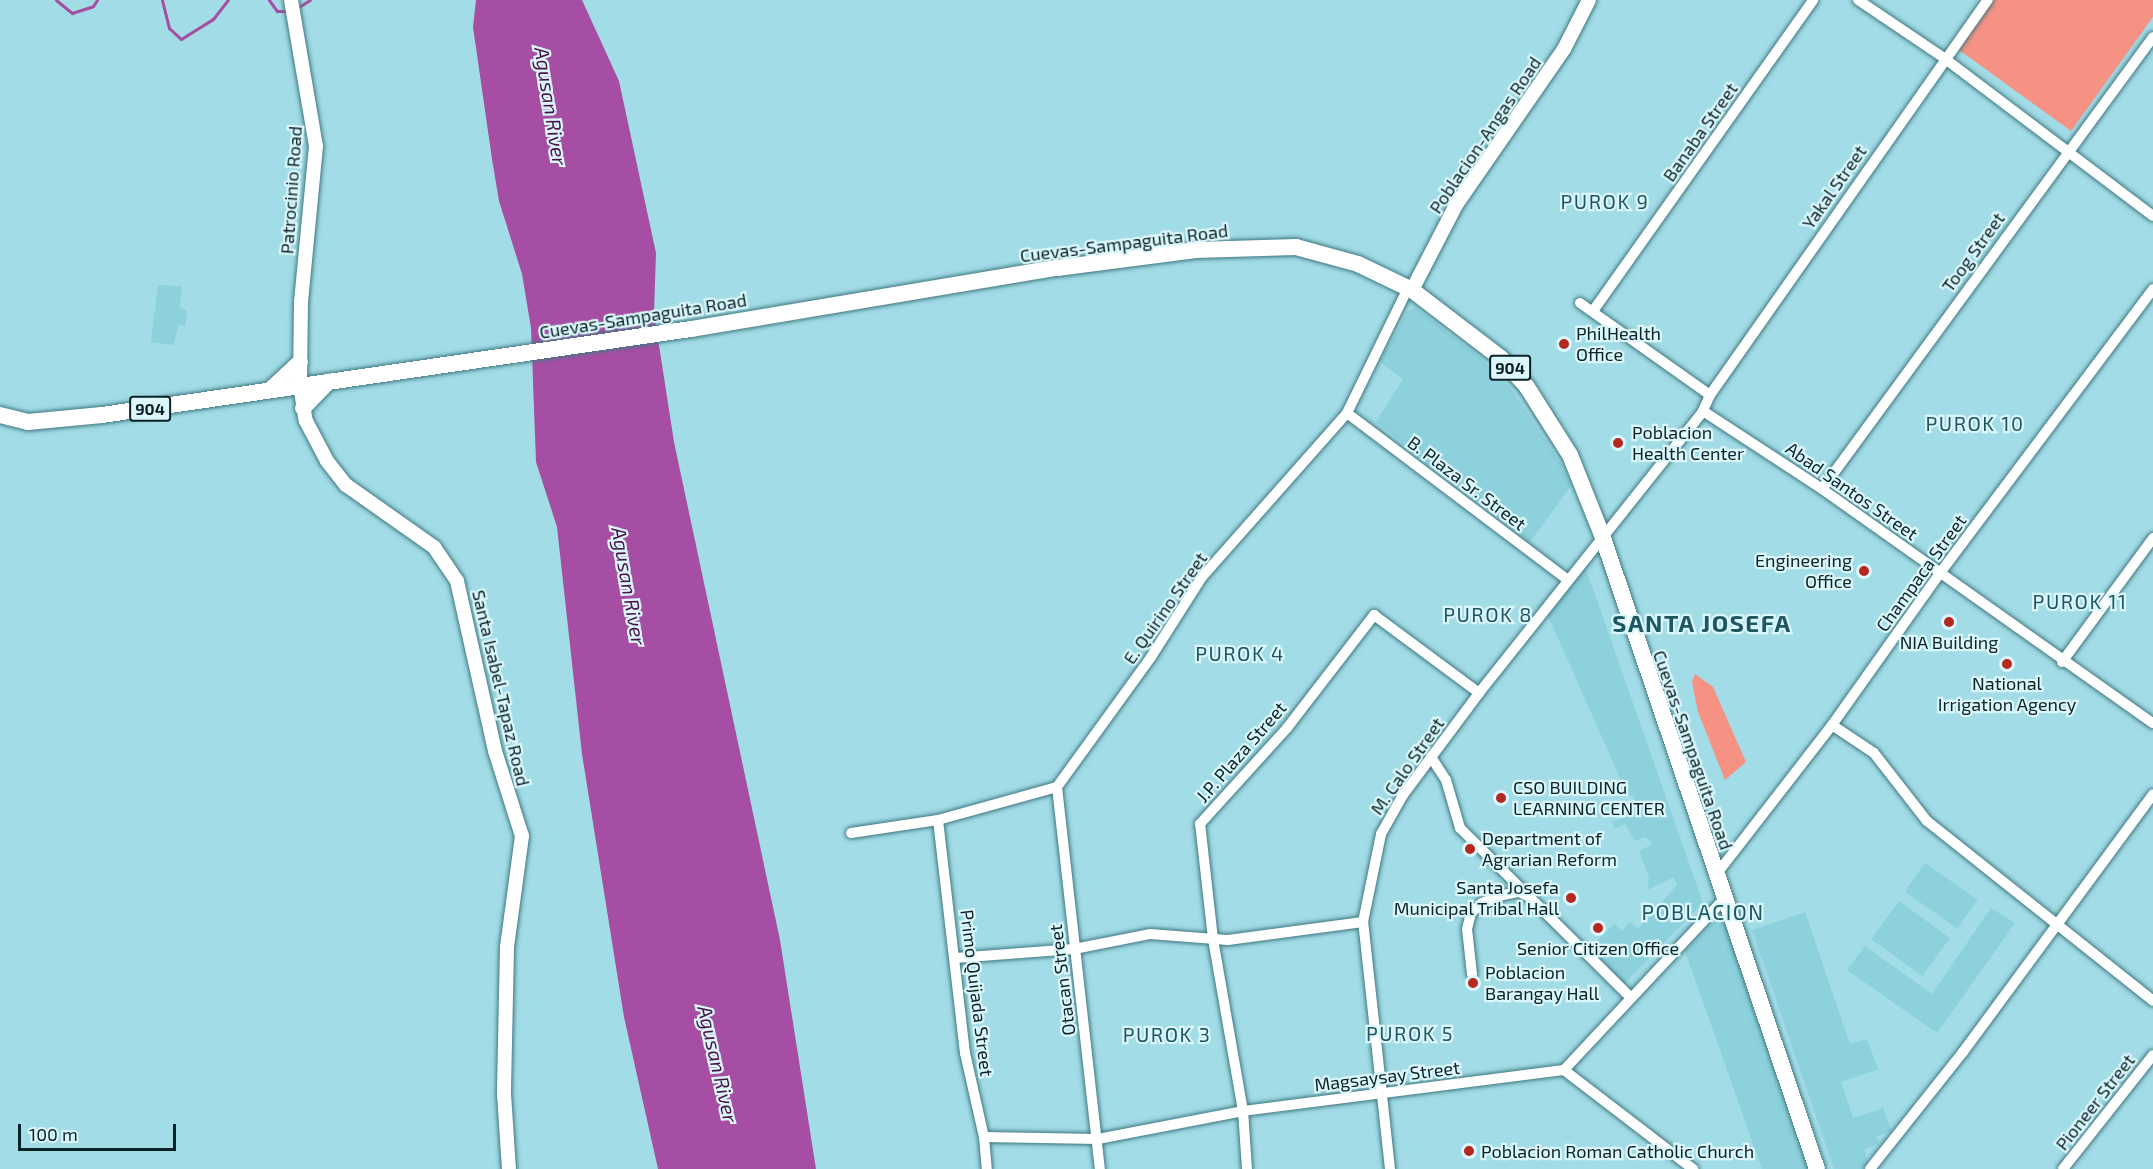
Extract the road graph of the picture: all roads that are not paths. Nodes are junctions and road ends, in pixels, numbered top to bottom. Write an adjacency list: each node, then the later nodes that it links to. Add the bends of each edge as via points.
1 (291, 0): 14 (street, Patrocinio Road, via 316,146 301,301)
2 (1589, 0): 10 (street, Poblacion-Angas Road, via 1564,49 1456,205)
3 (1813, 0): 13 (street, Banaba Street)
4 (1858, 0): 7 (street)
5 (1988, 0): 7 (street, Yakal Street)
6 (2153, 37): 8 (street, Toog Street)
7 (1944, 58): 8 (street); 18 (street, Yakal Street)
8 (2067, 150): 9 (street); 23 (street, Toog Street)
9 (2153, 216)
10 (1410, 289): 15 (main road, Cuevas-Sampaguita Road / 904, via 1358,264 1311,249 1196,250 1057,268 474,362); 21 (street, E. Quirino Street); 24 (main road, Cuevas-Sampaguita Road / 904, via 1476,335 1527,387 1570,455)
11 (2153, 290): 26 (street, Champaca Street)
12 (1580, 303): 13 (street)
13 (1593, 311): 18 (street)
14 (300, 363): 15 (main road); 16 (street, Patrocinio Road); 17 (main road)
15 (328, 381): 16 (main road, Cuevas-Sampaguita Road / 904); 19 (main road)
16 (300, 385): 17 (main road, Cuevas-Sampaguita Road / 904); 19 (street, Santa Isabel-Tapaz Road)
17 (271, 390): 19 (main road); 22 (main road, Cuevas-Sampaguita Road / 904, via 74,419 28,422)
18 (1710, 395): 20 (street)
19 (303, 407): 54 (street, Santa Isabel-Tapaz Road, via 316,443 346,485 417,533 443,556 457,581 465,610 495,751 522,836 507,947 504,1094)
20 (1703, 411): 23 (street, Abad Santos Street); 24 (street)
21 (1347, 413): 27 (street, B. Plaza Sr. Street); 33 (street, E. Quirino Street, via 1202,578 1151,657)
22 (0, 416)
23 (1822, 489): 26 (street, Abad Santos Street)
24 (1602, 535): 27 (street, M. Calo Street); 37 (main road, Cuevas-Sampaguita Road / 904)
25 (2153, 538): 28 (street)
26 (1940, 573): 28 (street, Abad Santos Street); 31 (street, Champaca Street)
27 (1568, 580): 29 (street, M. Calo Street)
28 (2062, 662): 30 (street, Abad Santos Street)
29 (1479, 693): 32 (street, M. Calo Street); 42 (street, J.P. Plaza Street, via 1384,621 1374,615 1367,620 1287,728 1200,824)
30 (2153, 723)
31 (1832, 725): 37 (street, Champaca Street); 41 (street, via 1874,753 1927,821)
32 (1431, 757): 38 (street, via 1446,780 1460,828); 40 (street, M. Calo Street, via 1381,834)
33 (1057, 787): 35 (street); 43 (street, Otacan Street)
34 (2153, 794): 41 (street)
35 (938, 820): 36 (street); 44 (street, Primo Quijada Street)
36 (851, 833)
37 (1715, 876): 39 (main road, Cuevas-Sampaguita Road / 904)
38 (1529, 896): 45 (street, via 1519,892 1503,896 1482,903 1471,913 1467,929); 46 (street)
39 (1723, 900): 46 (street); 60 (main road, Cuevas-Sampaguita Road / 904)
40 (1363, 922): 42 (street); 50 (street, M. Calo Street)
41 (2054, 925): 47 (street); 61 (street, via 1963,1052)
42 (1214, 939): 43 (street, via 1150,934); 51 (street, J.P. Plaza Street)
43 (1074, 949): 44 (street); 53 (street, Otacan Street)
44 (955, 958): 52 (street, Primo Quijada Street, via 965,1053)
45 (1472, 974)
46 (1629, 997): 49 (street)
47 (2153, 1001)
48 (2153, 1055): 62 (street, Pioneer Street)
49 (1564, 1070): 50 (street, Magsaysay Street); 59 (street)
50 (1381, 1094): 51 (street, Magsaysay Street); 58 (street, M. Calo Street)
51 (1243, 1111): 53 (street, Magsaysay Street); 57 (street, J.P. Plaza Street)
52 (984, 1137): 53 (street, Magsaysay Street); 55 (street, Primo Quijada Street)
53 (1098, 1139): 56 (street, Otacan Street)
54 (509, 1169)
55 (987, 1169)
56 (1101, 1169)
57 (1247, 1169)
58 (1390, 1169)
59 (1693, 1169)
60 (1817, 1169)
61 (1870, 1169)
62 (2063, 1169)

